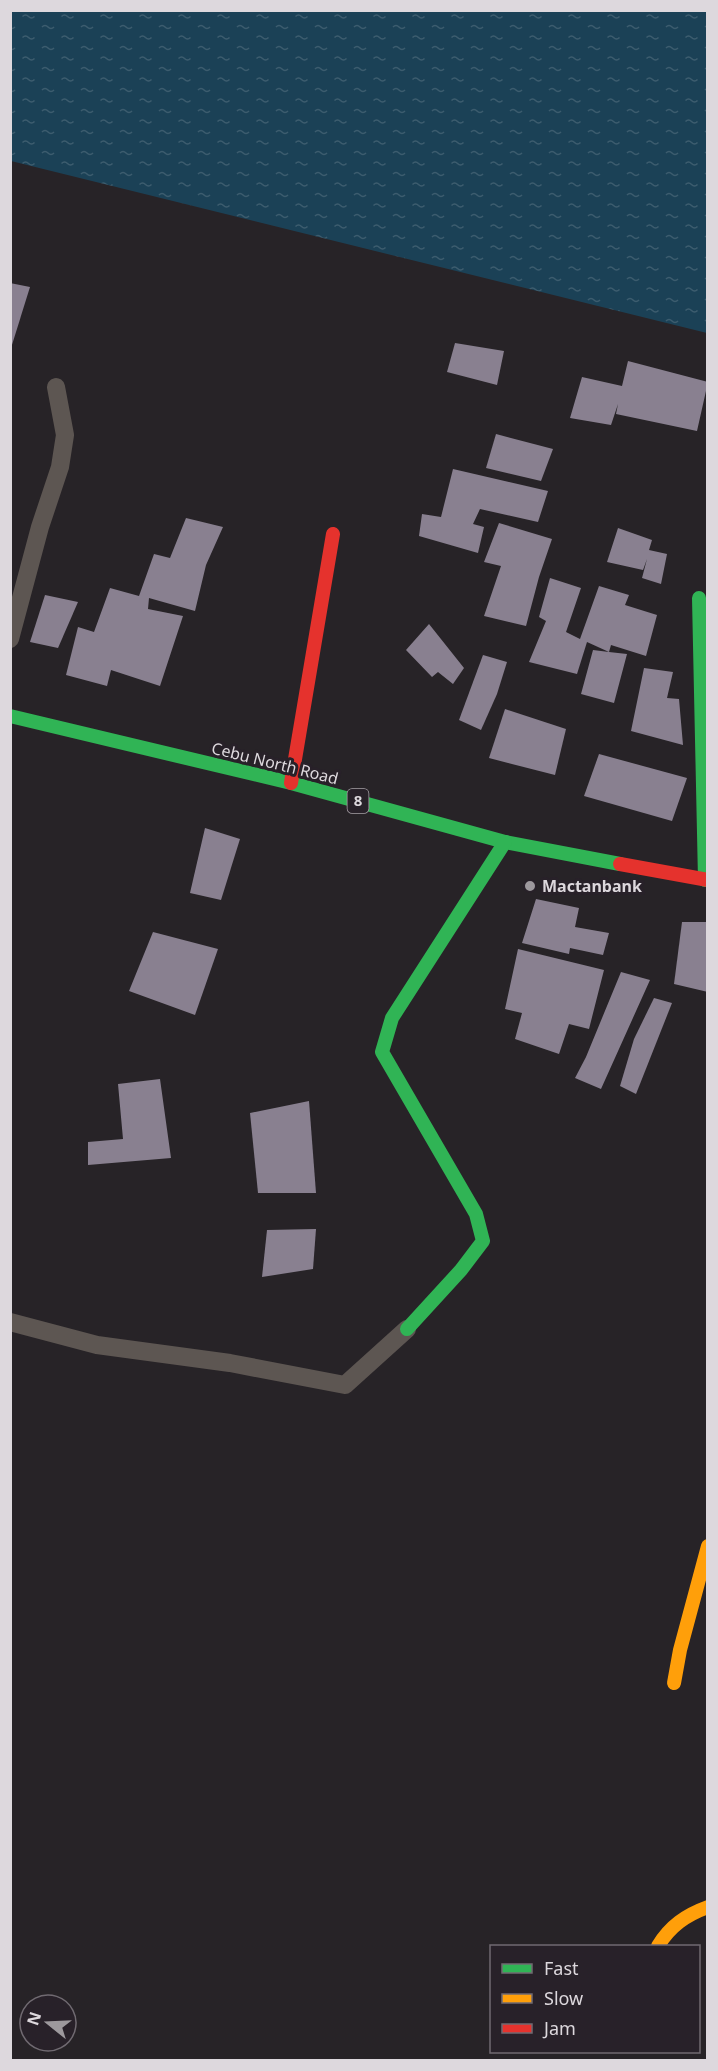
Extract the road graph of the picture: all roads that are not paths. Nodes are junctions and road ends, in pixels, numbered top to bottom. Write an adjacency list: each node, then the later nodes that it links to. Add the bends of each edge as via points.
1 (56, 387): 4 (lane, via 65,435 60,467)
2 (333, 534): 6 (main road)
3 (699, 598): 8 (main road)
4 (10, 639)
5 (10, 716): 6 (main road, Cebu North Road / 8)
6 (291, 783): 7 (main road, Cebu North Road / 8)
7 (505, 842): 8 (main road, Cebu North Road / 8); 10 (main road, via 392,1018 382,1052 476,1214 483,1241)
8 (706, 880)
9 (10, 1322): 10 (lane, via 97,1345 345,1384)
10 (407, 1329)
11 (708, 1546): 12 (main road)
12 (674, 1683)
13 (708, 1908): 14 (main road, via 668,1930)
14 (659, 1945)

